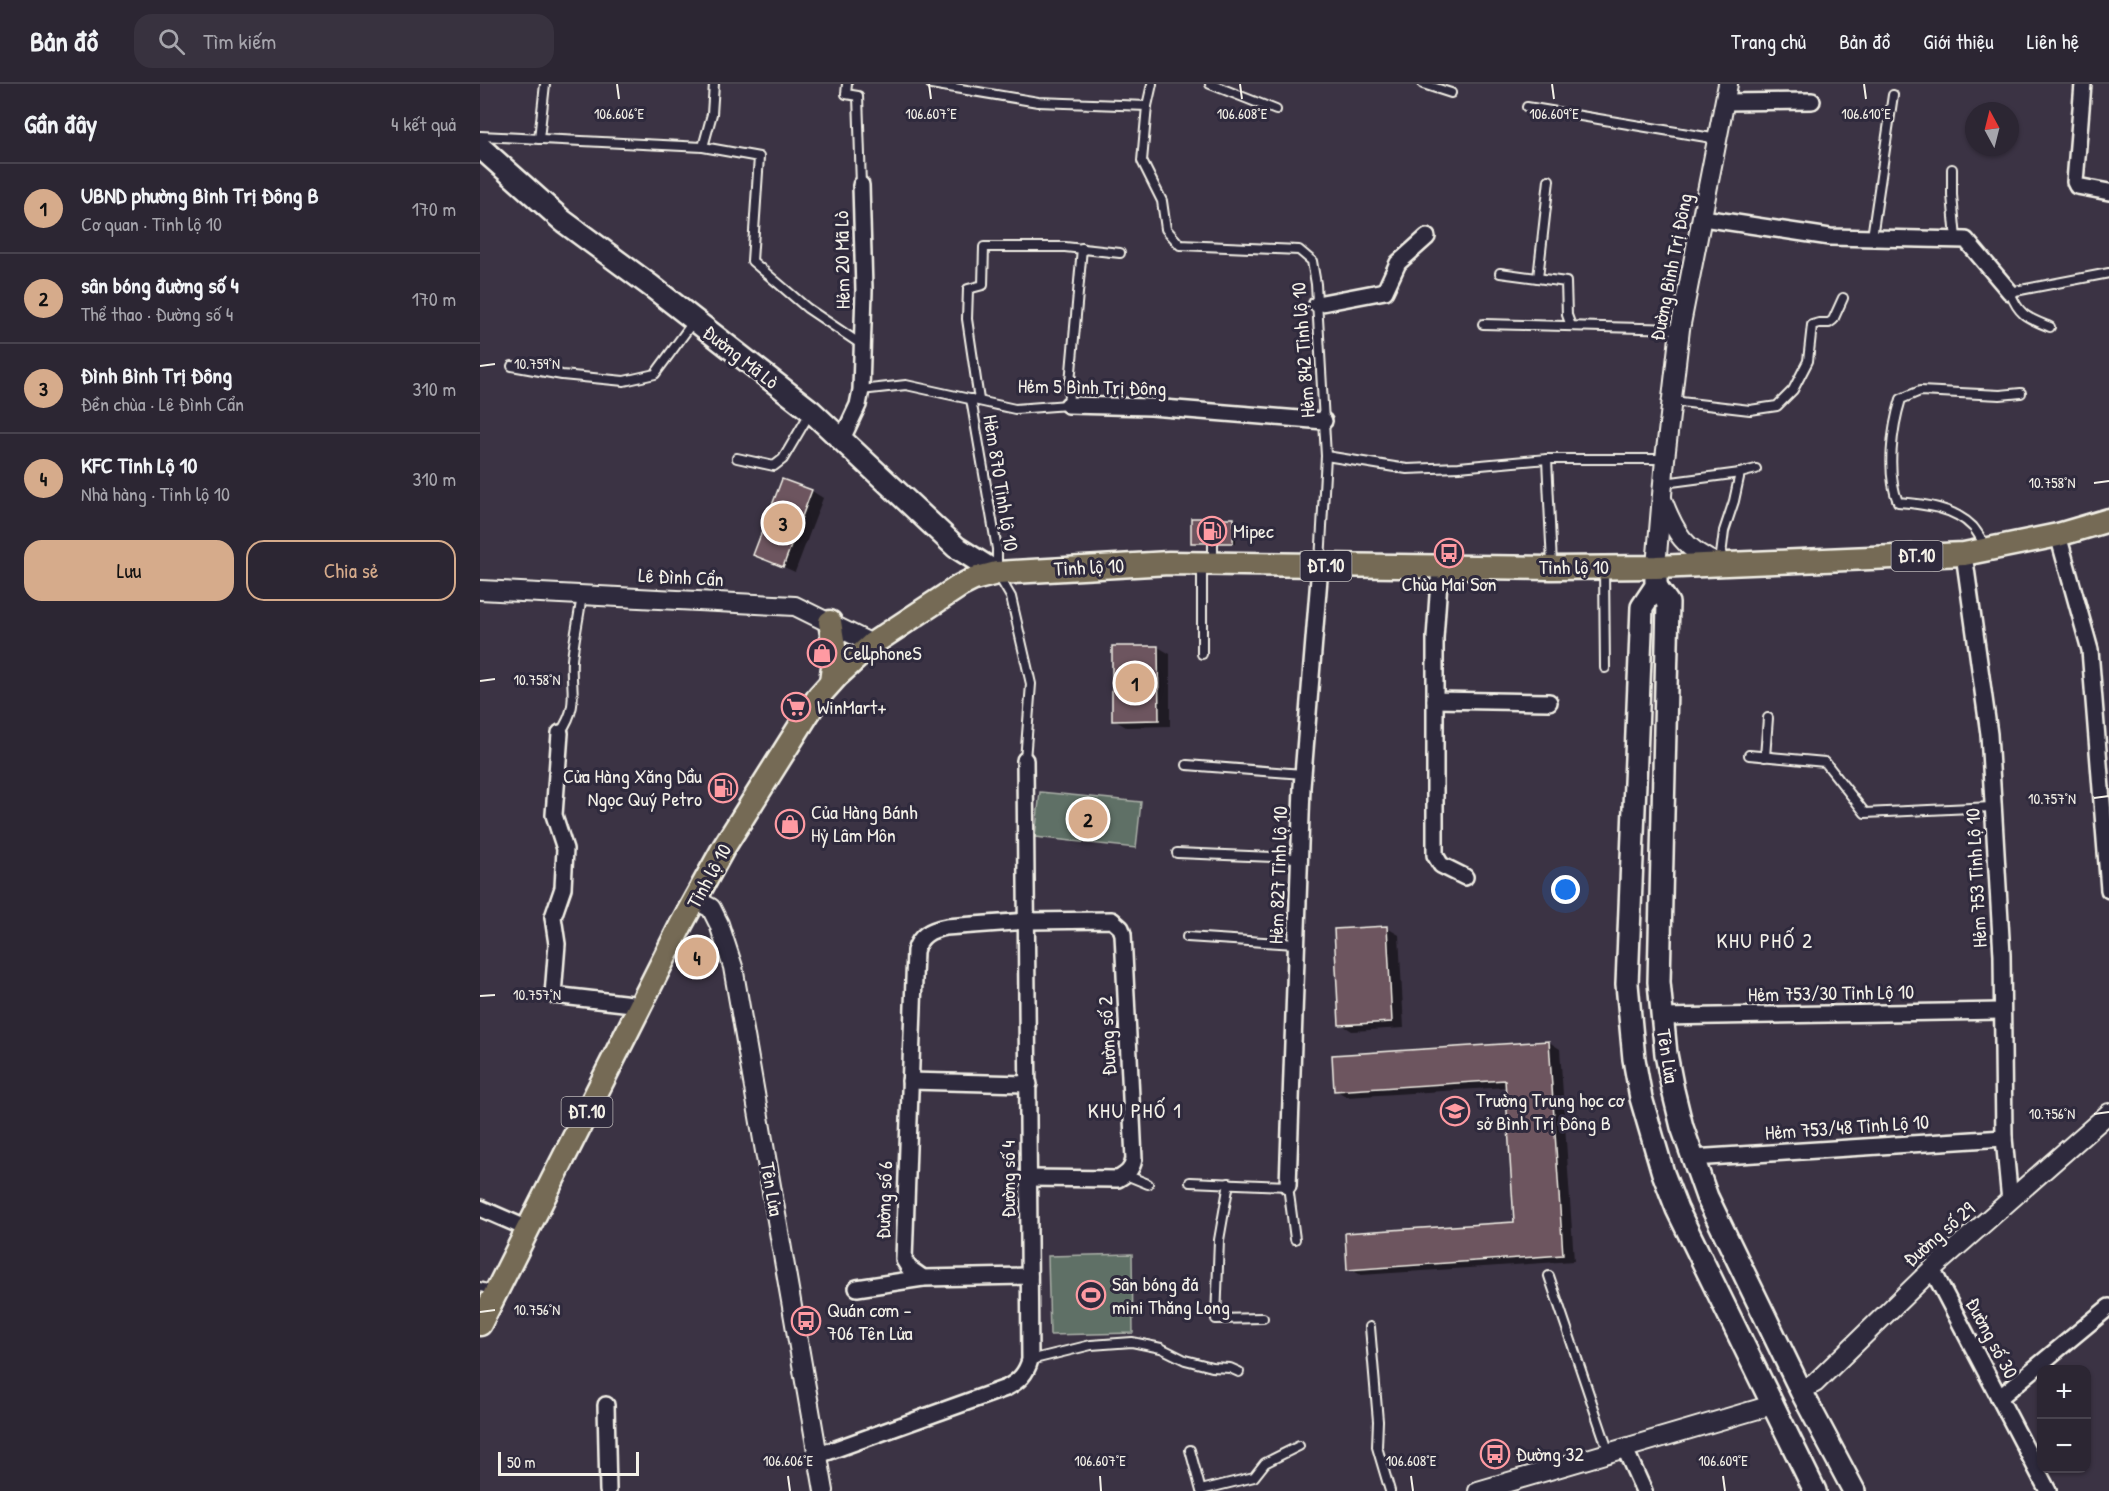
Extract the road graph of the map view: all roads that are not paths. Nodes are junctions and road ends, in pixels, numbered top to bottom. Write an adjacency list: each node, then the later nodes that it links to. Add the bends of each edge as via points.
1 (545, 84): 18 (lane)
2 (714, 84): 21 (lane, via 712,114)
3 (847, 84): 24 (lane, Hẻm 20 Mã Lò, via 846,94 858,96)
4 (931, 84): 14 (lane, via 1038,102)
5 (1152, 84): 14 (lane, Hẻm 842 Tỉnh lộ 10)
6 (1210, 84): 16 (lane)
7 (1423, 84): 10 (lane)
8 (1728, 84): 13 (street, Đường Bình Trị Đông)
9 (2084, 84): 25 (street, via 2075,182 2077,186)
10 (1451, 93)
11 (1893, 94): 28 (lane)
12 (1812, 101): 13 (street)
13 (1725, 102): 19 (street, Đường Bình Trị Đông)
14 (1147, 106): 37 (lane, Hẻm 842 Tỉnh lộ 10, via 1142,161 1162,201 1167,228 1180,245 1299,250 1312,261)
15 (1527, 107): 19 (lane)
16 (1276, 110)
17 (480, 136): 18 (lane)
18 (539, 139): 21 (lane)
19 (1718, 139): 26 (street, Đường Bình Trị Đông)
20 (480, 147): 38 (main road, Đường Mã Lò, via 563,221)
21 (703, 147): 43 (lane, via 759,157 752,261 807,308)
22 (1952, 169): 29 (lane)
23 (1549, 180): 34 (lane)
24 (861, 185): 43 (street, Hẻm 20 Mã Lò)
25 (2109, 192)
26 (1703, 219): 28 (street, via 1830,237); 42 (street, Đường Bình Trị Đông)
27 (1427, 237): 37 (street, via 1398,262 1385,291)
28 (1872, 237): 29 (street)
29 (1956, 239): 35 (street, via 1966,240)
30 (1082, 248): 31 (lane); 47 (lane, Hẻm 870 Tỉnh lộ 10, via 984,246 983,285 968,289); 49 (lane)
31 (1120, 252)
32 (1500, 273): 34 (lane)
33 (2109, 273): 35 (lane)
34 (1538, 278): 40 (lane, via 1566,282)
35 (2010, 292): 41 (lane, via 2015,306 2028,318)
36 (1843, 298): 48 (lane, via 1833,320 1812,325 1808,361 1792,390 1777,406 1750,410)
37 (1317, 304): 51 (lane, Hẻm 842 Tỉnh lộ 10)
38 (693, 320): 44 (lane, via 655,374 624,381); 50 (main road, Đường Mã Lò)
39 (1483, 324): 40 (lane)
40 (1571, 326): 42 (lane)
41 (2050, 327)
42 (1680, 329): 48 (street, Đường Bình Trị Đông)
43 (863, 346): 45 (street, Hẻm 20 Mã Lò)
44 (512, 366)
45 (861, 390): 47 (lane, Hẻm 5 Bình Trị Đông, via 906,385); 52 (street, Hẻm 20 Mã Lò)
46 (2021, 393): 63 (lane, via 1920,391 1901,399 1896,414 1891,445 1898,501 1948,511 1973,526)
47 (975, 399): 49 (lane, Hẻm 5 Bình Trị Đông, via 1015,409); 71 (lane, Hẻm 870 Tỉnh lộ 10, via 997,549)
48 (1672, 401): 56 (street, Đường Bình Trị Đông)
49 (1068, 405): 51 (street, Hẻm 5 Bình Trị Đông, via 1151,407)
50 (811, 411): 52 (main road, Đường Mã Lò); 54 (lane, via 783,459 774,466)
51 (1324, 421): 53 (lane, Hẻm 842 Tỉnh lộ 10)
52 (841, 441): 71 (main road, Đường Mã Lò, via 956,547)
53 (1326, 456): 55 (lane, via 1407,469); 67 (lane, Hẻm 842 Tỉnh lộ 10)
54 (737, 458)
55 (1547, 459): 56 (lane); 69 (lane)
56 (1665, 459): 59 (street, Đường Bình Trị Đông)
57 (1756, 469): 58 (lane)
58 (1740, 473): 59 (lane); 66 (lane, via 1724,531)
59 (1662, 490): 66 (street, via 1669,517 1683,539 1698,555); 72 (street, Đường Bình Trị Đông)
60 (2109, 520): 62 (main road, Tỉnh lộ 10 / ĐT.10)
61 (1213, 531): 65 (lane)
62 (2058, 535): 63 (main road, Tỉnh lộ 10 / ĐT.10); 93 (street, via 2090,650)
63 (1989, 550): 64 (main road, Tỉnh lộ 10 / ĐT.10)
64 (1964, 554): 66 (main road, Tỉnh lộ 10 / ĐT.10); 89 (street, Hẻm 753 Tỉnh Lộ 10, via 1989,734)
65 (1207, 563): 67 (main road, Tỉnh lộ 10 / ĐT.10); 71 (main road, Tỉnh lộ 10 / ĐT.10); 77 (lane)
66 (1720, 564): 72 (main road, Tỉnh lộ 10 / ĐT.10)
67 (1320, 566): 68 (main road, Tỉnh lộ 10 / ĐT.10); 88 (street, Hẻm 827 Tỉnh lộ 10)
68 (1440, 567): 69 (main road, Tỉnh lộ 10 / ĐT.10); 80 (street)
69 (1552, 568): 70 (main road, Tỉnh lộ 10 / ĐT.10)
70 (1604, 568): 72 (main road, Tỉnh lộ 10 / ĐT.10); 78 (lane)
71 (997, 573): 76 (main road, Tỉnh lộ 10 / ĐT.10, via 960,586); 86 (lane, via 1011,597 1031,684)
72 (1656, 576): 100 (main road, Tên Lửa, via 1668,603 1659,971); 131 (main road, Tên Lửa, via 1642,607 1627,946 1634,1059 1651,1136 1677,1209)
73 (480, 590): 74 (street, Lê Đình Cẩn)
74 (582, 595): 75 (street, Lê Đình Cẩn, via 795,606); 83 (lane, via 572,663 570,719)
75 (830, 622): 76 (street, Lê Đình Cẩn); 79 (main road, via 835,652)
76 (872, 644): 79 (main road, Tỉnh lộ 10 / ĐT.10)
77 (1202, 654)
78 (1605, 668)
79 (831, 682): 94 (main road, Tỉnh lộ 10 / ĐT.10, via 724,847)
80 (1435, 699): 81 (street); 92 (street, via 1435,855 1441,865)
81 (1549, 702)
82 (1768, 718): 85 (lane)
83 (560, 733): 98 (street, via 554,815 565,849 563,888 552,917 557,944 554,995)
84 (1749, 755): 85 (lane)
85 (1765, 757): 89 (lane, via 1826,762 1865,813)
86 (1025, 760): 95 (street, Đường số 4)
87 (1187, 765): 88 (lane)
88 (1303, 774): 91 (street, Hẻm 827 Tỉnh lộ 10)
89 (1992, 807): 99 (street, Hẻm 753 Tỉnh Lộ 10, via 2002,955)
90 (1177, 853): 91 (lane)
91 (1299, 858): 97 (street, Hẻm 827 Tỉnh lộ 10)
92 (1465, 877)
93 (2109, 890)
94 (696, 900): 98 (main road, Tỉnh lộ 10 / ĐT.10); 135 (street, Tên Lửa, via 711,908 734,967)
95 (1026, 921): 101 (street, Đường số 6, via 935,929 919,941 915,951); 102 (street, Đường số 4); 106 (street, Đường số 2, via 1105,919 1121,928 1134,1160)
96 (1187, 937): 97 (lane)
97 (1296, 945): 111 (street, Hẻm 827 Tỉnh lộ 10)
98 (641, 1005): 114 (main road, Tỉnh lộ 10 / ĐT.10)
99 (2001, 1011): 100 (street, Hẻm 753/30 Tỉnh Lộ 10); 104 (street, Hẻm 753 Tỉnh Lộ 10)
100 (1662, 1017): 105 (main road, Tên Lửa, via 1673,1090)
101 (910, 1081): 102 (street); 119 (street, Đường số 6, via 903,1251 909,1268)
102 (1029, 1084): 107 (street, Đường số 4)
103 (2109, 1113): 112 (street, Đường số 29)
104 (2004, 1138): 105 (street, Hẻm 753/48 Tỉnh Lộ 10); 112 (street, Hẻm 753 Tỉnh Lộ 10)
105 (1692, 1158): 128 (main road, Tên Lửa, via 1722,1231)
106 (1126, 1175): 107 (street, via 1110,1180); 110 (lane)
107 (1029, 1178): 117 (street, Đường số 4)
108 (1190, 1182): 109 (lane)
109 (1229, 1183): 111 (lane); 123 (lane, via 1219,1240 1216,1319)
110 (1149, 1184)
111 (1288, 1186): 115 (lane)
112 (2010, 1201): 116 (street, Đường số 29)
113 (480, 1208): 114 (street)
114 (528, 1228): 121 (main road, Tỉnh lộ 10 / ĐT.10)
115 (1295, 1239)
116 (1932, 1269): 128 (street, Đường số 29, via 1815,1383); 129 (street, Đường số 30)
117 (1029, 1276): 119 (street); 126 (street, Đường số 4)
118 (1549, 1276): 134 (lane)
119 (923, 1278): 120 (street)
120 (857, 1288)
121 (488, 1289): 124 (main road, Tỉnh lộ 10 / ĐT.10)
122 (2109, 1307): 129 (street)
123 (1263, 1318)
124 (480, 1324)
125 (1370, 1327): 139 (lane, via 1377,1447)
126 (1030, 1360): 127 (lane, via 1091,1345 1132,1342 1161,1348 1185,1360); 135 (street, via 1027,1371 1006,1388)
127 (1239, 1372)
128 (1801, 1391): 131 (main road); 143 (main road, Tên Lửa)
129 (1999, 1398): 144 (street, Đường số 30)
130 (606, 1405): 136 (street)
131 (1772, 1405): 134 (street); 142 (main road, Tên Lửa)
132 (1299, 1446): 138 (lane, via 1265,1463 1254,1477)
133 (1190, 1450): 138 (lane)
134 (1617, 1452): 140 (street); 141 (street)
135 (819, 1455): 137 (street, Tên Lửa)
136 (608, 1491)
137 (824, 1491)
138 (1201, 1491)
139 (1390, 1491)
140 (1479, 1491)
141 (1644, 1491)
142 (1815, 1491)
143 (1854, 1491)
144 (2048, 1491)

